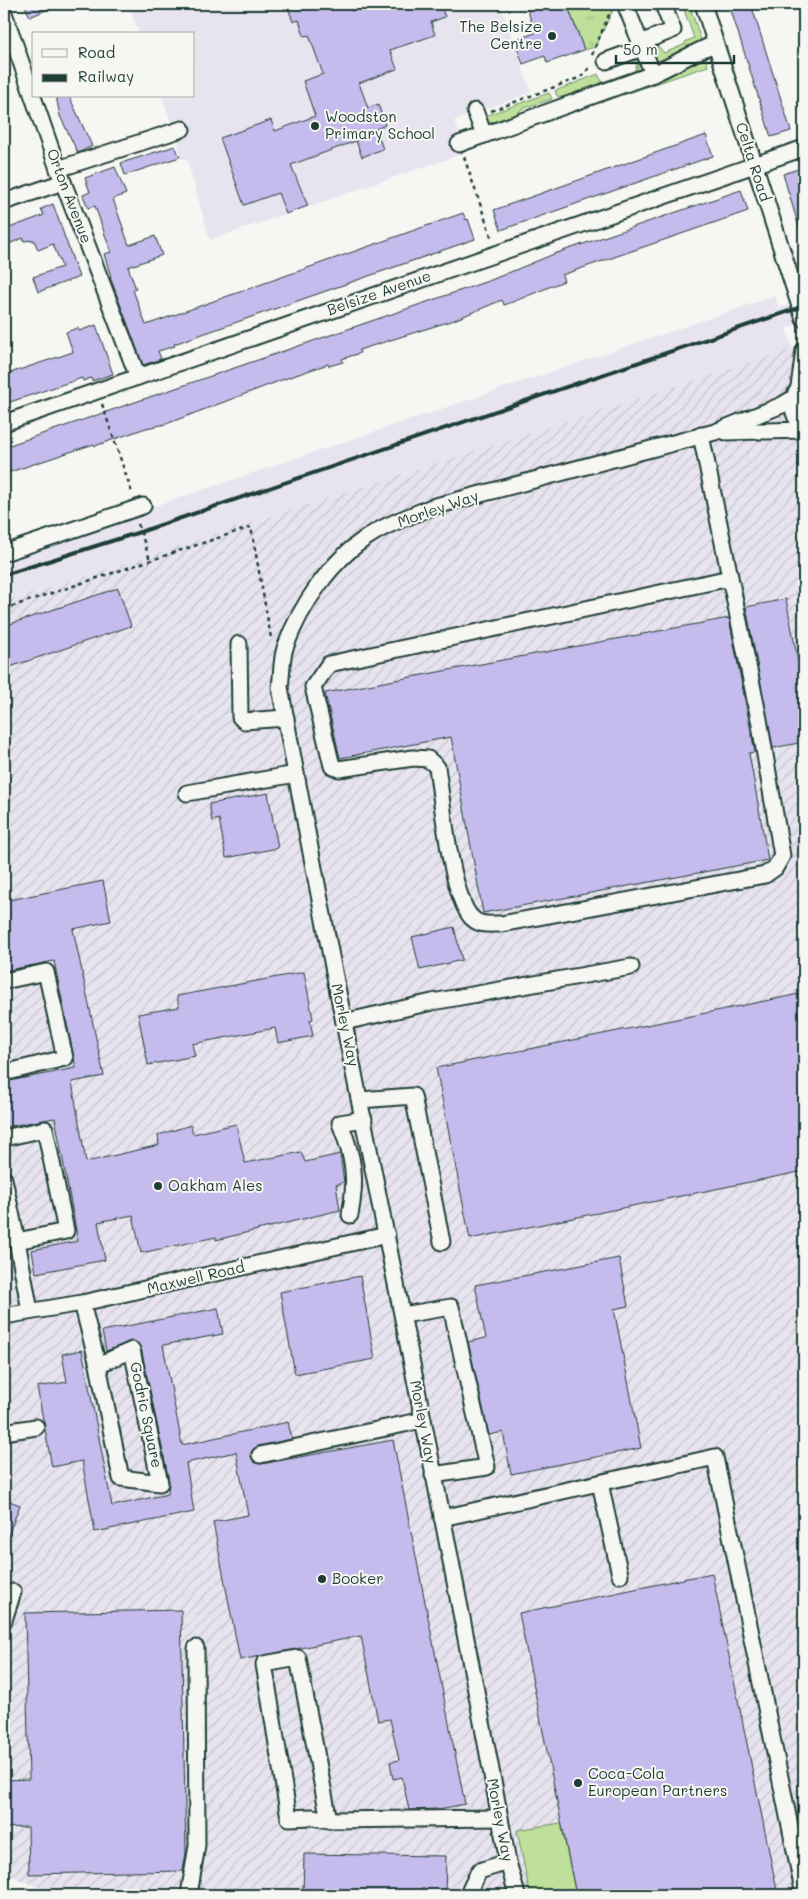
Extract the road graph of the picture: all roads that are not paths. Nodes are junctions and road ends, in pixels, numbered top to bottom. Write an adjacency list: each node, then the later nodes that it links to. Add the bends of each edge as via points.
1 (625, 4): 6 (street)
2 (663, 4): 6 (street, via 673,30)
3 (703, 4): 5 (street, Celta Road)
4 (4, 13): 9 (street, Orton Avenue)
5 (715, 44): 8 (street); 16 (street, Celta Road)
6 (641, 45): 7 (street); 8 (street)
7 (606, 61)
8 (652, 74): 13 (street)
9 (32, 94)
10 (33, 98): 17 (street, Orton Avenue)
11 (476, 114): 13 (street)
12 (182, 129): 17 (street)
13 (484, 135): 14 (street)
14 (460, 144)
15 (804, 148): 16 (street, Belsize Avenue)
16 (754, 165): 19 (street, Celta Road); 21 (street, Belsize Avenue)
17 (60, 175): 18 (street); 21 (street, Orton Avenue)
18 (4, 202)
19 (804, 320)
20 (804, 350): 22 (street)
21 (138, 377): 23 (street, Belsize Avenue)
22 (799, 389): 24 (street, via 794,412); 25 (street, Morley Way, via 782,405)
23 (4, 423)
24 (804, 428): 25 (street, Morley Way)
25 (708, 433): 28 (street); 30 (street, Morley Way, via 432,507 370,535 348,552 328,575 294,627 284,650 280,687)
26 (140, 507): 27 (street)
27 (4, 553)
28 (730, 578): 28 (street, via 759,719 782,856 775,868 765,875 501,924 482,924 471,918 457,892 437,767 428,759 413,758 340,769 332,766 313,687 329,664)
29 (239, 644): 30 (street, via 240,716 244,721)
30 (286, 718): 31 (street, Morley Way)
31 (296, 774): 32 (street); 35 (street, Morley Way)
32 (187, 793)
33 (631, 967): 35 (street, via 432,1002)
34 (4, 981): 36 (street, via 46,972 65,1058)
35 (344, 1022): 37 (street, Morley Way)
36 (4, 1073)
37 (360, 1100): 38 (street, Morley Way); 44 (street, via 412,1096)
38 (364, 1119): 41 (street, via 340,1123 351,1150 356,1189); 42 (street, Morley Way)
39 (4, 1138): 43 (street, via 45,1129 66,1232)
40 (4, 1179): 43 (street)
41 (350, 1215)
42 (387, 1235): 45 (street, Maxwell Road); 47 (street, Morley Way)
43 (17, 1242): 46 (street)
44 (442, 1242)
45 (82, 1303): 46 (street, Maxwell Road); 49 (street, Godric Square)
46 (30, 1311): 48 (street, Maxwell Road)
47 (403, 1315): 50 (street, Morley Way); 54 (street, via 451,1307 487,1467)
48 (4, 1316)
49 (98, 1365): 49 (street, Godric Square, via 132,1350 160,1483 121,1478)
50 (423, 1420): 53 (street); 54 (street, Morley Way)
51 (36, 1427): 52 (street)
52 (4, 1432)
53 (260, 1454)
54 (434, 1475): 56 (street, Morley Way)
55 (600, 1483): 56 (street); 57 (street); 67 (street, via 715,1457)
56 (442, 1518): 61 (street, Morley Way)
57 (620, 1575)
58 (13, 1592): 59 (street)
59 (4, 1620)
60 (196, 1648): 64 (street, via 196,1845)
61 (500, 1818): 62 (street); 63 (street, Morley Way)
62 (329, 1820): 62 (street, via 289,1818 264,1664 298,1658)
63 (508, 1862): 65 (street, via 479,1870); 66 (street, Morley Way)
64 (189, 1895)
65 (471, 1895)
66 (517, 1895)
67 (804, 1895)

